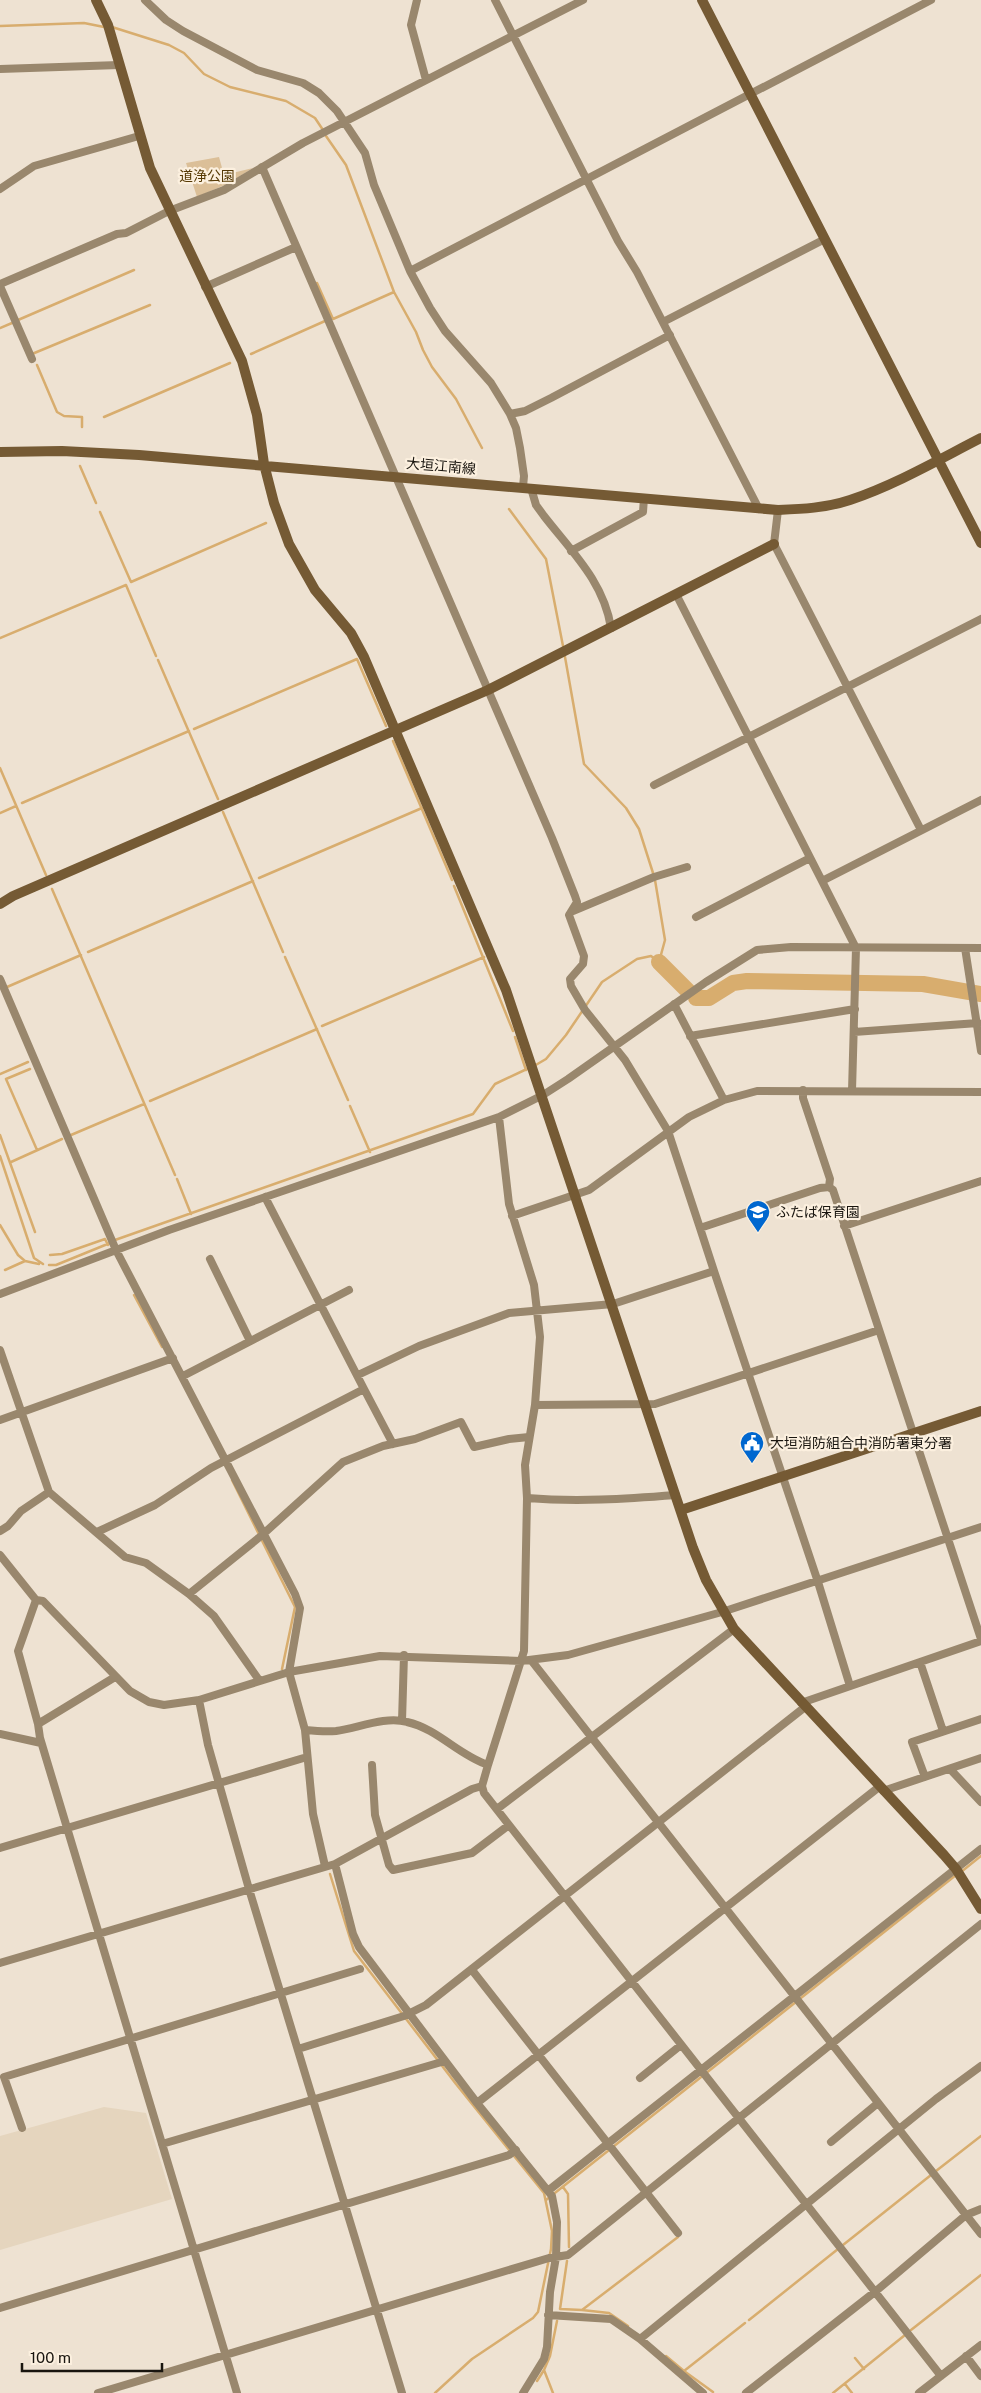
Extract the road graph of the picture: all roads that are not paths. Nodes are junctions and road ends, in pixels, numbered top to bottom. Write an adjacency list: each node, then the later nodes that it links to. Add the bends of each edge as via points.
1 (96, 0): 9 (street, via 108,25)
2 (145, 0): 13 (street, via 183,31 257,70 302,83 319,93)
3 (417, 0): 11 (street, via 411,25)
4 (495, 0): 8 (street)
5 (583, 0): 8 (street)
6 (702, 0): 12 (street)
7 (932, 0): 12 (street)
8 (514, 36): 11 (street); 16 (street)
9 (119, 65): 10 (street); 14 (street)
10 (0, 70)
11 (426, 80): 13 (street)
12 (751, 95): 16 (street); 19 (street)
13 (345, 122): 15 (street); 21 (street, via 365,153 374,185)
14 (139, 136): 17 (street, via 34,166); 18 (street)
15 (262, 167): 18 (street, via 224,190); 20 (street)
16 (588, 179): 21 (street); 24 (street)
17 (0, 189)
18 (169, 211): 22 (street, via 126,233 117,234); 23 (street)
19 (825, 239): 24 (street); 30 (street)
20 (296, 247): 23 (street); 32 (street)
21 (410, 271): 27 (street, via 437,320 482,372)
22 (0, 285): 26 (street)
23 (205, 287): 31 (street, via 242,361 257,415)
24 (663, 322): 25 (street)
25 (670, 335): 27 (street, via 525,411); 35 (street)
26 (32, 360)
27 (510, 414): 33 (street, via 516,428)
28 (981, 438): 30 (street, 大垣江南線)
29 (0, 452): 31 (street, 大垣江南線, via 139,455)
30 (937, 460): 36 (street, 大垣江南線, via 876,490 828,505); 37 (street)
31 (264, 464): 32 (street, 大垣江南線); 45 (street, via 274,503 296,560 315,590 351,633)
32 (396, 476): 33 (street, 大垣江南線); 44 (street)
33 (527, 487): 34 (street, 大垣江南線); 39 (street, via 536,505)
34 (644, 498): 35 (street, 大垣江南線); 39 (street, via 643,512)
35 (759, 509): 36 (street, 大垣江南線)
36 (778, 510): 38 (street)
37 (981, 543)
38 (774, 544): 40 (street); 43 (street)
39 (571, 551): 42 (street, via 597,583 609,613)
40 (676, 594): 42 (street); 46 (street)
41 (981, 619): 43 (street)
42 (611, 628): 44 (street)
43 (848, 686): 46 (street); 49 (street)
44 (488, 690): 45 (street); 54 (street, via 575,896 577,902)
45 (395, 731): 53 (street); 70 (street, via 506,990)
46 (749, 737): 47 (street); 50 (street)
47 (654, 785)
48 (981, 800): 49 (street)
49 (920, 830): 52 (street)
50 (810, 858): 52 (street); 55 (street)
51 (688, 867): 54 (street, via 654,877)
52 (822, 881): 56 (street)
53 (0, 904)
54 (572, 911): 65 (street, via 570,916 584,956 583,964 570,979 571,986 585,1010)
55 (696, 917)
56 (856, 948): 57 (street); 60 (street, via 757,950); 61 (street)
57 (965, 948): 58 (street); 62 (street)
58 (981, 948)
59 (0, 979): 81 (street)
60 (674, 1004): 64 (street); 65 (street)
61 (855, 1009): 63 (street); 64 (street)
62 (978, 1023): 63 (street); 66 (street)
63 (854, 1032): 68 (street)
64 (690, 1036): 71 (street)
65 (615, 1046): 70 (street); 73 (street)
66 (981, 1051)
67 (803, 1090): 68 (street); 71 (street, via 757,1091); 75 (street, via 830,1179)
68 (852, 1091): 69 (street)
69 (981, 1092)
70 (543, 1095): 72 (street); 76 (street)
71 (724, 1100): 73 (street)
72 (499, 1117): 77 (street); 78 (street)
73 (668, 1131): 76 (street, via 589,1190); 80 (street)
74 (981, 1181): 79 (street)
75 (829, 1187): 79 (street, via 833,1190); 80 (street)
76 (576, 1196): 78 (street); 87 (street)
77 (265, 1197): 81 (street); 86 (street)
78 (512, 1216): 88 (street, via 534,1285)
79 (844, 1226): 89 (street)
80 (700, 1228): 83 (street)
81 (116, 1250): 85 (street); 92 (street)
82 (210, 1259): 90 (street)
83 (714, 1270): 87 (street); 93 (street)
84 (349, 1290): 86 (street)
85 (0, 1294)
86 (321, 1304): 90 (street); 94 (street)
87 (612, 1304): 88 (street); 98 (street)
88 (537, 1310): 94 (street, via 509,1313 440,1337); 97 (street, via 540,1337)
89 (879, 1330): 93 (street); 102 (street)
90 (250, 1341): 95 (street)
91 (0, 1350): 100 (street)
92 (173, 1358): 95 (street); 100 (street)
93 (748, 1373): 98 (street, via 655,1404); 106 (street)
94 (358, 1375): 96 (street)
95 (183, 1376): 105 (street)
96 (364, 1389): 104 (street); 105 (street)
97 (534, 1404): 98 (street); 103 (street)
98 (646, 1404): 108 (street)
99 (981, 1411): 102 (street)
100 (23, 1412): 101 (street); 107 (street)
101 (0, 1420)
102 (913, 1433): 106 (street); 115 (street)
103 (529, 1437): 104 (street, via 474,1447 461,1422); 109 (street, via 525,1465)
104 (393, 1444): 114 (street, via 344,1462)
105 (226, 1460): 113 (street, via 155,1505); 114 (street)
106 (783, 1477): 110 (street); 119 (street)
107 (49, 1492): 112 (street); 113 (street)
108 (676, 1495): 109 (street, via 598,1501); 110 (street)
109 (527, 1498): 127 (street, via 524,1651)
110 (681, 1510): 122 (street, via 706,1580)
111 (981, 1527): 115 (street)
112 (0, 1531)
113 (97, 1532): 120 (street, via 125,1557 146,1563)
114 (264, 1533): 120 (street); 129 (street, via 300,1608)
115 (949, 1538): 119 (street); 124 (street)
116 (0, 1555): 117 (street)
117 (6, 1566): 118 (street); 121 (street)
118 (0, 1572)
119 (818, 1582): 122 (street); 132 (street)
120 (190, 1594): 131 (street, via 214,1616)
121 (36, 1600): 130 (street, via 43,1601); 137 (street, via 18,1651)
122 (722, 1612): 123 (street); 126 (street, via 597,1649)
123 (734, 1629): 134 (street); 141 (street)
124 (981, 1640): 128 (street)
125 (404, 1655): 127 (street); 129 (street, via 380,1656); 136 (street)
126 (531, 1660): 127 (street); 141 (street)
127 (521, 1661): 146 (street)
128 (920, 1662): 132 (street); 139 (street)
129 (289, 1672): 131 (street); 138 (street)
130 (115, 1677): 133 (street, via 149,1702 164,1705); 137 (street)
131 (260, 1680): 133 (street)
132 (850, 1686): 134 (street)
133 (199, 1700): 149 (street)
134 (803, 1705): 151 (street); 154 (street)
135 (981, 1719): 139 (street)
136 (402, 1721): 138 (street, via 391,1720 333,1731); 146 (street, via 434,1731 478,1762)
137 (38, 1724): 142 (street)
138 (305, 1730): 143 (street)
139 (943, 1731): 148 (street, via 912,1742)
140 (0, 1734): 142 (street)
141 (591, 1738): 153 (street); 154 (street)
142 (42, 1743): 156 (street)
143 (307, 1757): 149 (street); 161 (street, via 313,1814)
144 (981, 1758): 147 (street)
145 (372, 1765): 157 (street, via 375,1815)
146 (488, 1765): 150 (street)
147 (950, 1768): 148 (street); 152 (street)
148 (925, 1777): 151 (street)
149 (218, 1783): 156 (street); 163 (street)
150 (482, 1786): 153 (street); 157 (street)
151 (881, 1789): 162 (street); 165 (street)
152 (981, 1802)
153 (497, 1809): 155 (street)
154 (658, 1823): 164 (street); 165 (street)
155 (509, 1825): 157 (street, via 472,1853 400,1870 393,1870 388,1865); 164 (street)
156 (67, 1828): 158 (street); 168 (street)
157 (381, 1840): 160 (street)
158 (0, 1848)
159 (981, 1850): 162 (street)
160 (335, 1864): 161 (street); 175 (street, via 359,1947)
161 (325, 1866): 163 (street)
162 (956, 1869): 166 (street); 174 (street)
163 (249, 1889): 168 (street); 173 (street)
164 (565, 1897): 171 (street); 172 (street)
165 (725, 1908): 172 (street); 174 (street)
166 (981, 1909)
167 (981, 1924): 177 (street)
168 (99, 1934): 169 (street); 176 (street)
169 (0, 1963)
170 (360, 1969): 173 (street)
171 (472, 1970): 175 (street); 180 (street)
172 (632, 1982): 178 (street); 180 (street)
173 (282, 1993): 176 (street); 179 (street)
174 (796, 1999): 177 (street); 183 (street)
175 (409, 2014): 179 (street); 181 (street)
176 (130, 2039): 189 (street, via 4,2077); 192 (street)
177 (832, 2043): 187 (street); 188 (street)
178 (681, 2045): 183 (street); 184 (street)
179 (298, 2049): 185 (street)
180 (538, 2056): 186 (street); 193 (street)
181 (444, 2061): 185 (street); 186 (street)
182 (981, 2066): 190 (street)
183 (703, 2073): 188 (street); 193 (street)
184 (640, 2078)
185 (313, 2101): 192 (street); 197 (street)
186 (477, 2103): 194 (street)
187 (878, 2103): 190 (street); 191 (street)
188 (739, 2118): 196 (street); 198 (street)
189 (22, 2128)
190 (899, 2130): 198 (street); 200 (street)
191 (831, 2142)
192 (162, 2144): 203 (street)
193 (607, 2144): 195 (street); 196 (street)
194 (516, 2150): 195 (street); 197 (street, via 509,2155)
195 (549, 2190): 204 (street, via 557,2222)
196 (646, 2192): 201 (street); 204 (street, via 568,2255)
197 (345, 2204): 203 (street); 207 (street)
198 (807, 2206): 205 (street); 209 (street)
199 (981, 2209): 200 (street)
200 (966, 2215): 202 (street); 205 (street)
201 (678, 2233)
202 (981, 2234)
203 (194, 2250): 206 (street); 211 (street)
204 (556, 2257): 207 (street); 208 (street)
205 (876, 2291): 213 (street); 220 (street)
206 (0, 2308)
207 (376, 2310): 211 (street); 217 (street)
208 (548, 2315): 209 (street, via 611,2319); 218 (street, via 544,2359)
209 (640, 2339): 219 (street)
210 (981, 2345): 212 (street)
211 (225, 2354): 215 (street); 216 (street)
212 (966, 2356): 213 (street); 214 (street)
213 (941, 2376): 221 (street)
214 (981, 2376)
215 (98, 2393)
216 (237, 2393)
217 (402, 2393)
218 (523, 2393)
219 (703, 2393)
220 (746, 2393)
221 (919, 2393)

